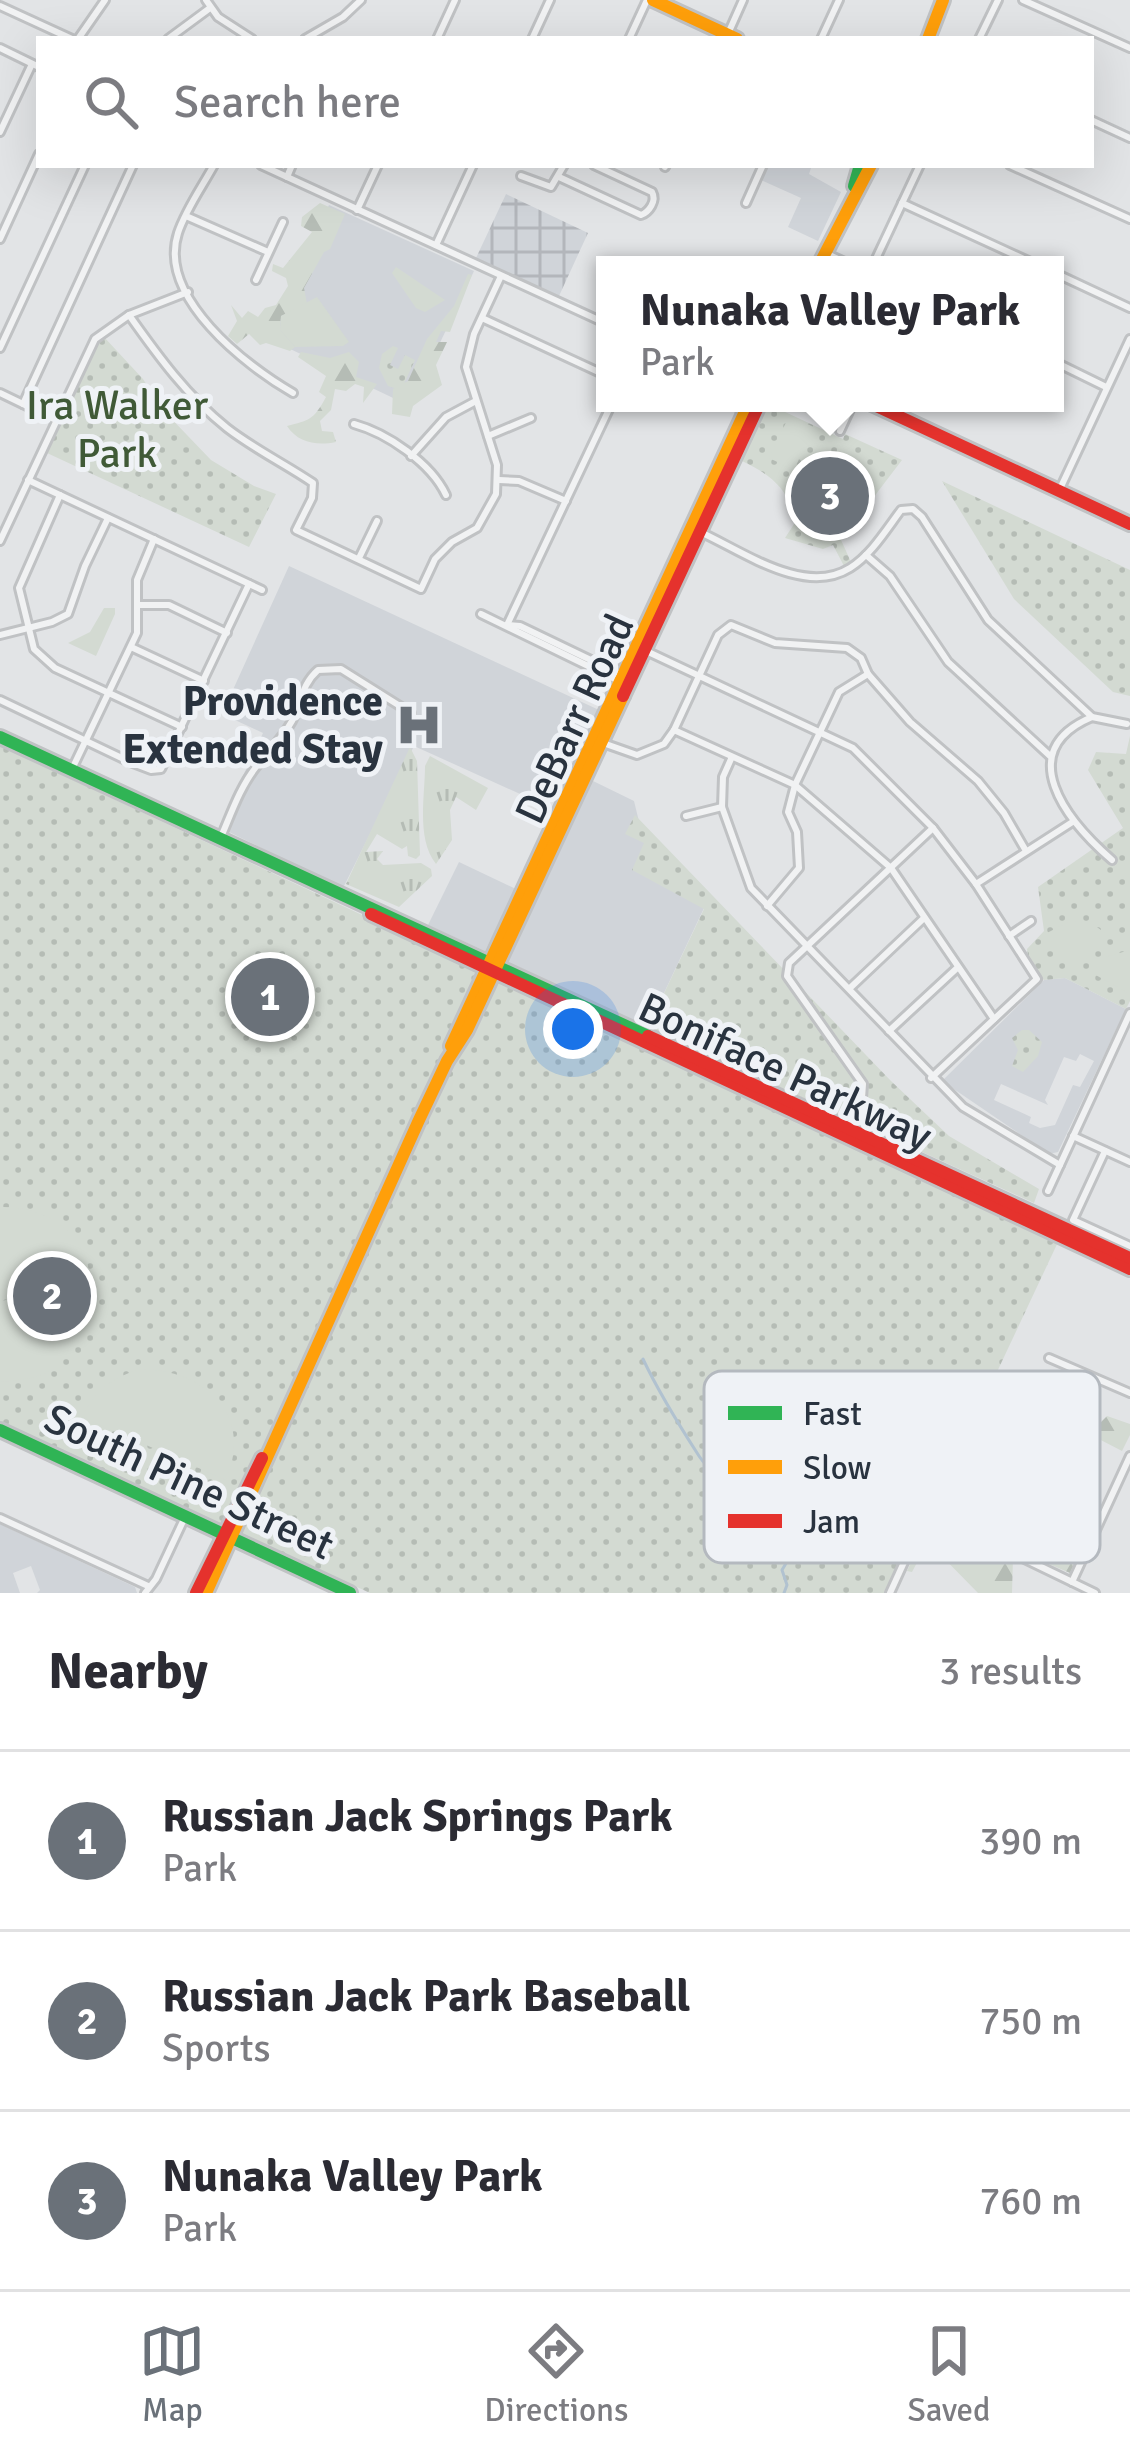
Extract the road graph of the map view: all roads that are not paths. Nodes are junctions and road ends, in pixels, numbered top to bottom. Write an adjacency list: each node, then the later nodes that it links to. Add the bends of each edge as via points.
1 (104, 0): 15 (street)
2 (361, 0): 18 (street)
3 (455, 0): 19 (street)
4 (550, 0): 20 (street)
5 (650, 0): 21 (street); 22 (main road)
6 (743, 0): 23 (street)
7 (839, 0): 24 (street)
8 (943, 0): 13 (main road)
9 (998, 0): 25 (street)
10 (1024, 0): 27 (street)
11 (208, 4): 16 (street); 17 (street)
12 (0, 6): 14 (street)
13 (929, 34)
14 (68, 36)
15 (77, 36)
16 (171, 36)
17 (247, 36)
18 (318, 36)
19 (438, 36)
20 (533, 36)
21 (631, 36)
22 (728, 36)
23 (730, 36)
24 (822, 36)
25 (980, 36)
26 (0, 48): 28 (street)
27 (1130, 48)
28 (35, 65): 30 (street)
29 (1094, 120): 31 (street)
30 (0, 132)
31 (1130, 138)
32 (36, 160): 57 (street)
33 (84, 168): 72 (street)
34 (132, 168): 79 (street)
35 (212, 168): 54 (street)
36 (268, 168): 49 (street)
37 (291, 168): 49 (street)
38 (377, 168): 53 (street)
39 (472, 168): 58 (street)
40 (563, 168): 48 (street)
41 (600, 168): 48 (street, via 652,193 648,211 641,215)
42 (762, 168): 52 (street)
43 (859, 168): 50 (main road)
44 (869, 168): 50 (main road)
45 (919, 168): 51 (street)
46 (1017, 168): 55 (street)
47 (520, 176): 48 (street, via 548,188)
48 (559, 176)
49 (287, 177): 53 (street)
50 (852, 195): 60 (main road)
51 (902, 202): 61 (street); 62 (street)
52 (746, 203)
53 (357, 210): 58 (street)
54 (186, 216): 59 (street); 66 (street, via 176,254)
55 (1130, 219)
56 (283, 222): 59 (street)
57 (0, 238)
58 (436, 245): 63 (street)
59 (268, 252): 65 (street)
60 (823, 256)
61 (877, 256)
62 (1018, 256)
63 (501, 276): 69 (street); 70 (street)
64 (1064, 278): 67 (street)
65 (256, 280)
66 (188, 292): 68 (street); 77 (street, via 223,342)
67 (1130, 308)
68 (129, 315): 85 (street, via 95,339); 103 (street, via 210,414 313,484 296,530)
69 (482, 318): 74 (street); 78 (street, via 467,356)
70 (596, 319)
71 (1130, 339): 75 (street)
72 (0, 348)
73 (1064, 366): 75 (street)
74 (596, 371)
75 (1107, 387): 92 (street)
76 (0, 393): 79 (street)
77 (293, 393)
78 (474, 402): 88 (street); 89 (street, via 446,417)
79 (23, 404): 85 (street)
80 (608, 412): 95 (street)
81 (749, 412): 99 (main road, DeBarr Road)
82 (849, 412): 87 (street)
83 (889, 412): 92 (main road)
84 (531, 418): 88 (street)
85 (56, 420): 90 (street)
86 (354, 424): 89 (street)
87 (840, 431)
88 (488, 436): 91 (street)
89 (411, 456): 94 (street)
90 (28, 480): 93 (street); 101 (street)
91 (500, 480): 95 (street); 103 (street, via 485,519 442,550 421,589)
92 (1059, 491): 98 (main road)
93 (60, 495): 96 (street); 109 (street, via 19,588)
94 (446, 495)
95 (566, 501): 108 (street)
96 (108, 517): 100 (street); 109 (street, via 68,614)
97 (377, 521): 103 (street)
98 (1130, 524)
99 (695, 530): 102 (street, via 808,578 831,576); 113 (main road, DeBarr Road)
100 (154, 539): 104 (street); 106 (street, via 137,580)
101 (0, 541)
102 (866, 555): 121 (street, via 901,511 917,512 988,620); 130 (street, via 890,576 948,662)
103 (359, 558)
104 (249, 584): 105 (street); 110 (street)
105 (262, 590)
106 (139, 605): 110 (street, via 169,605); 112 (street)
107 (481, 614): 108 (street)
108 (507, 626): 115 (street)
109 (27, 628): 111 (street); 118 (street, via 44,662)
110 (227, 633): 117 (street)
111 (0, 634)
112 (131, 647): 117 (street); 118 (street)
113 (640, 647): 115 (main road, DeBarr Road); 116 (street)
114 (868, 674): 116 (street, via 848,648 775,643 731,625); 125 (street, via 839,692); 140 (street, via 978,782)
115 (626, 676): 128 (main road, DeBarr Road); 129 (main road, DeBarr Road)
116 (698, 676): 124 (street); 125 (street)
117 (205, 681): 123 (street)
118 (108, 694): 123 (street); 127 (street)
119 (0, 700): 127 (street)
120 (412, 713): 139 (street, via 326,667 305,683 295,716 255,768)
121 (1092, 717): 122 (street); 130 (street, via 1071,726)
122 (1127, 724)
123 (182, 728): 127 (street, via 156,770)
124 (674, 730): 128 (street, via 637,755); 131 (street)
125 (820, 731): 133 (street); 138 (street, via 854,748)
126 (0, 737): 132 (main road, Boniface Parkway)
127 (86, 741): 132 (street)
128 (602, 742): 135 (main road, DeBarr Road)
129 (586, 751): 135 (main road); 149 (main road, DeBarr Road)
130 (1050, 755): 137 (street, via 1050,777)
131 (731, 759): 133 (street); 134 (street)
132 (72, 771): 139 (main road, Boniface Parkway)
133 (795, 785): 142 (street); 144 (street, via 788,812 799,868)
134 (722, 807): 136 (street); 144 (street)
135 (570, 808): 149 (main road, DeBarr Road)
136 (686, 816)
137 (1074, 820): 140 (street); 141 (street)
138 (933, 827): 142 (street); 143 (street)
139 (219, 840): 149 (main road, Boniface Parkway)
140 (1026, 851): 143 (street)
141 (1112, 860)
142 (891, 868): 145 (street); 148 (street)
143 (976, 884): 147 (street)
144 (766, 906): 148 (street)
145 (923, 919): 150 (street); 151 (street)
146 (1030, 921): 147 (street)
147 (1009, 935): 153 (street, via 1037,979)
148 (806, 948): 151 (street); 156 (street, via 787,976 863,1084)
149 (491, 967): 156 (main road, Boniface Parkway); 175 (main road, DeBarr Road)
150 (956, 969): 153 (street); 154 (street)
151 (850, 988): 154 (street)
152 (1130, 1013): 157 (street)
153 (994, 1019): 155 (street)
154 (889, 1031): 155 (street)
155 (931, 1078): 160 (street, via 962,1107)
156 (847, 1131): 163 (main road, Boniface Parkway); 164 (main road, Boniface Parkway)
157 (1073, 1136): 158 (street); 160 (street)
158 (1106, 1151): 159 (street); 162 (street, via 1073,1220)
159 (1130, 1162)
160 (1060, 1165): 161 (street)
161 (1048, 1191)
162 (1130, 1246)
163 (1130, 1258)
164 (1130, 1269)
165 (1048, 1358): 166 (street)
166 (1078, 1371)
167 (1100, 1380): 168 (street)
168 (1130, 1393)
169 (0, 1430): 172 (main road, South Pine Street)
170 (1130, 1456): 171 (street)
171 (1126, 1474): 174 (street)
172 (185, 1516): 175 (main road, South Pine Street); 180 (street)
173 (0, 1518): 180 (street)
174 (1100, 1526)
175 (227, 1536): 181 (main road, DeBarr Road); 182 (main road, DeBarr Road); 183 (main road, South Pine Street)
176 (904, 1563): 184 (street)
177 (1033, 1563): 179 (street)
178 (1082, 1563): 179 (street)
179 (1072, 1582): 185 (street)
180 (146, 1590)
181 (196, 1593)
182 (206, 1593)
183 (350, 1593)
184 (890, 1593)
185 (1095, 1593)

